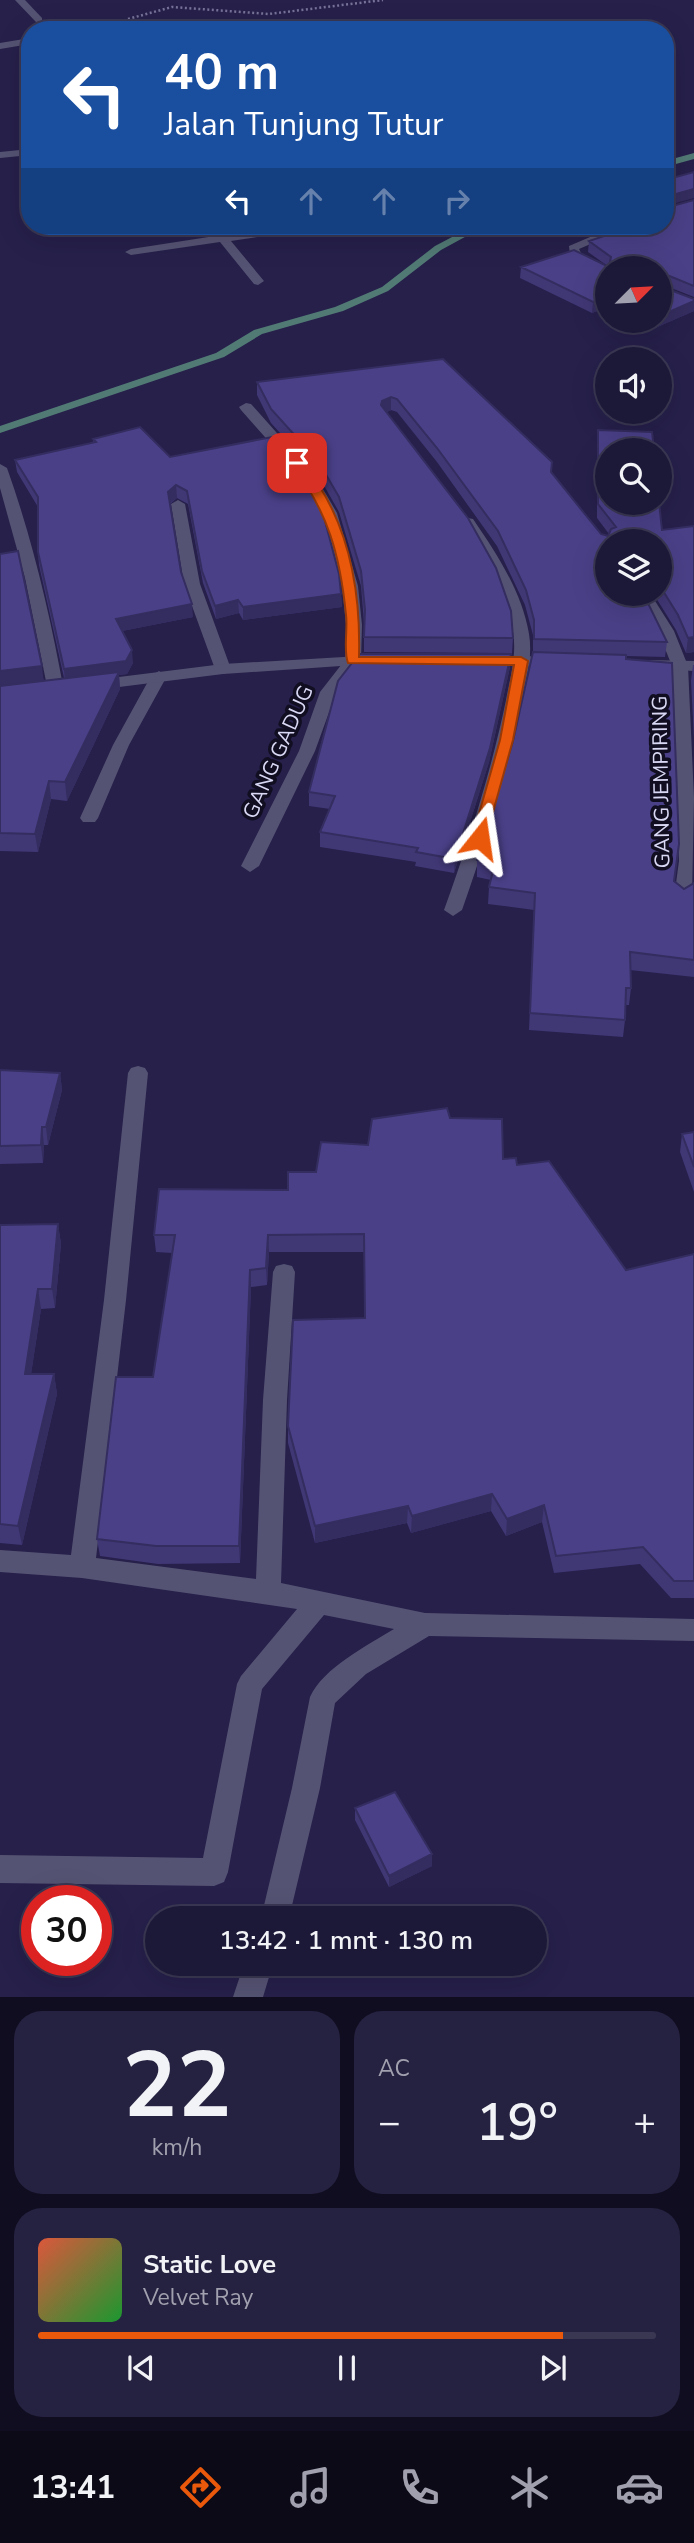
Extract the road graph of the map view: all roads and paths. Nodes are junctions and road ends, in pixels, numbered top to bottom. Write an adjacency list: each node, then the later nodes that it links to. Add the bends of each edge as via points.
1 (20, 0): 3 (street)
2 (383, 0): 4 (path, via 269,14 172,7)
3 (39, 20)
4 (123, 21)
5 (21, 42): 6 (street)
6 (0, 46)
7 (21, 153): 8 (street)
8 (0, 155)
9 (221, 235): 12 (street)
10 (251, 235): 12 (street)
11 (599, 235): 14 (street, via 573,248 576,255)
12 (225, 239): 13 (street); 15 (street)
13 (131, 252)
14 (595, 265)
15 (258, 281)
16 (246, 407): 21 (street, via 311,480 330,513 350,586)
17 (0, 467): 29 (street, via 20,520 63,690)
18 (178, 504): 28 (street, via 192,584)
19 (461, 513): 24 (street, via 506,587 522,635)
20 (650, 606): 27 (street, GANG JEMPIRING)
21 (353, 660): 22 (street); 28 (street); 31 (street, GANG GADUG, via 328,692 307,751)
22 (394, 660)
23 (472, 660): 24 (street)
24 (521, 661): 25 (street); 33 (street, via 507,740 480,838)
25 (574, 663)
26 (627, 664): 27 (street)
27 (687, 666): 32 (street, GANG JEMPIRING, via 688,861)
28 (223, 670): 29 (street)
29 (159, 676): 30 (street, via 121,745)
30 (89, 818)
31 (250, 866)
32 (683, 898)
33 (453, 911)
34 (138, 1073): 37 (street)
35 (285, 1272): 38 (street)
36 (0, 1561): 37 (street)
37 (82, 1567): 38 (street)
38 (268, 1592): 39 (street)
39 (319, 1602): 40 (street); 42 (street, via 250,1684 214,1872)
40 (425, 1624): 41 (street); 43 (street, via 357,1665 323,1698)
41 (694, 1630)
42 (0, 1869)
43 (278, 1906)
44 (255, 1976): 45 (street)
45 (248, 1997)

